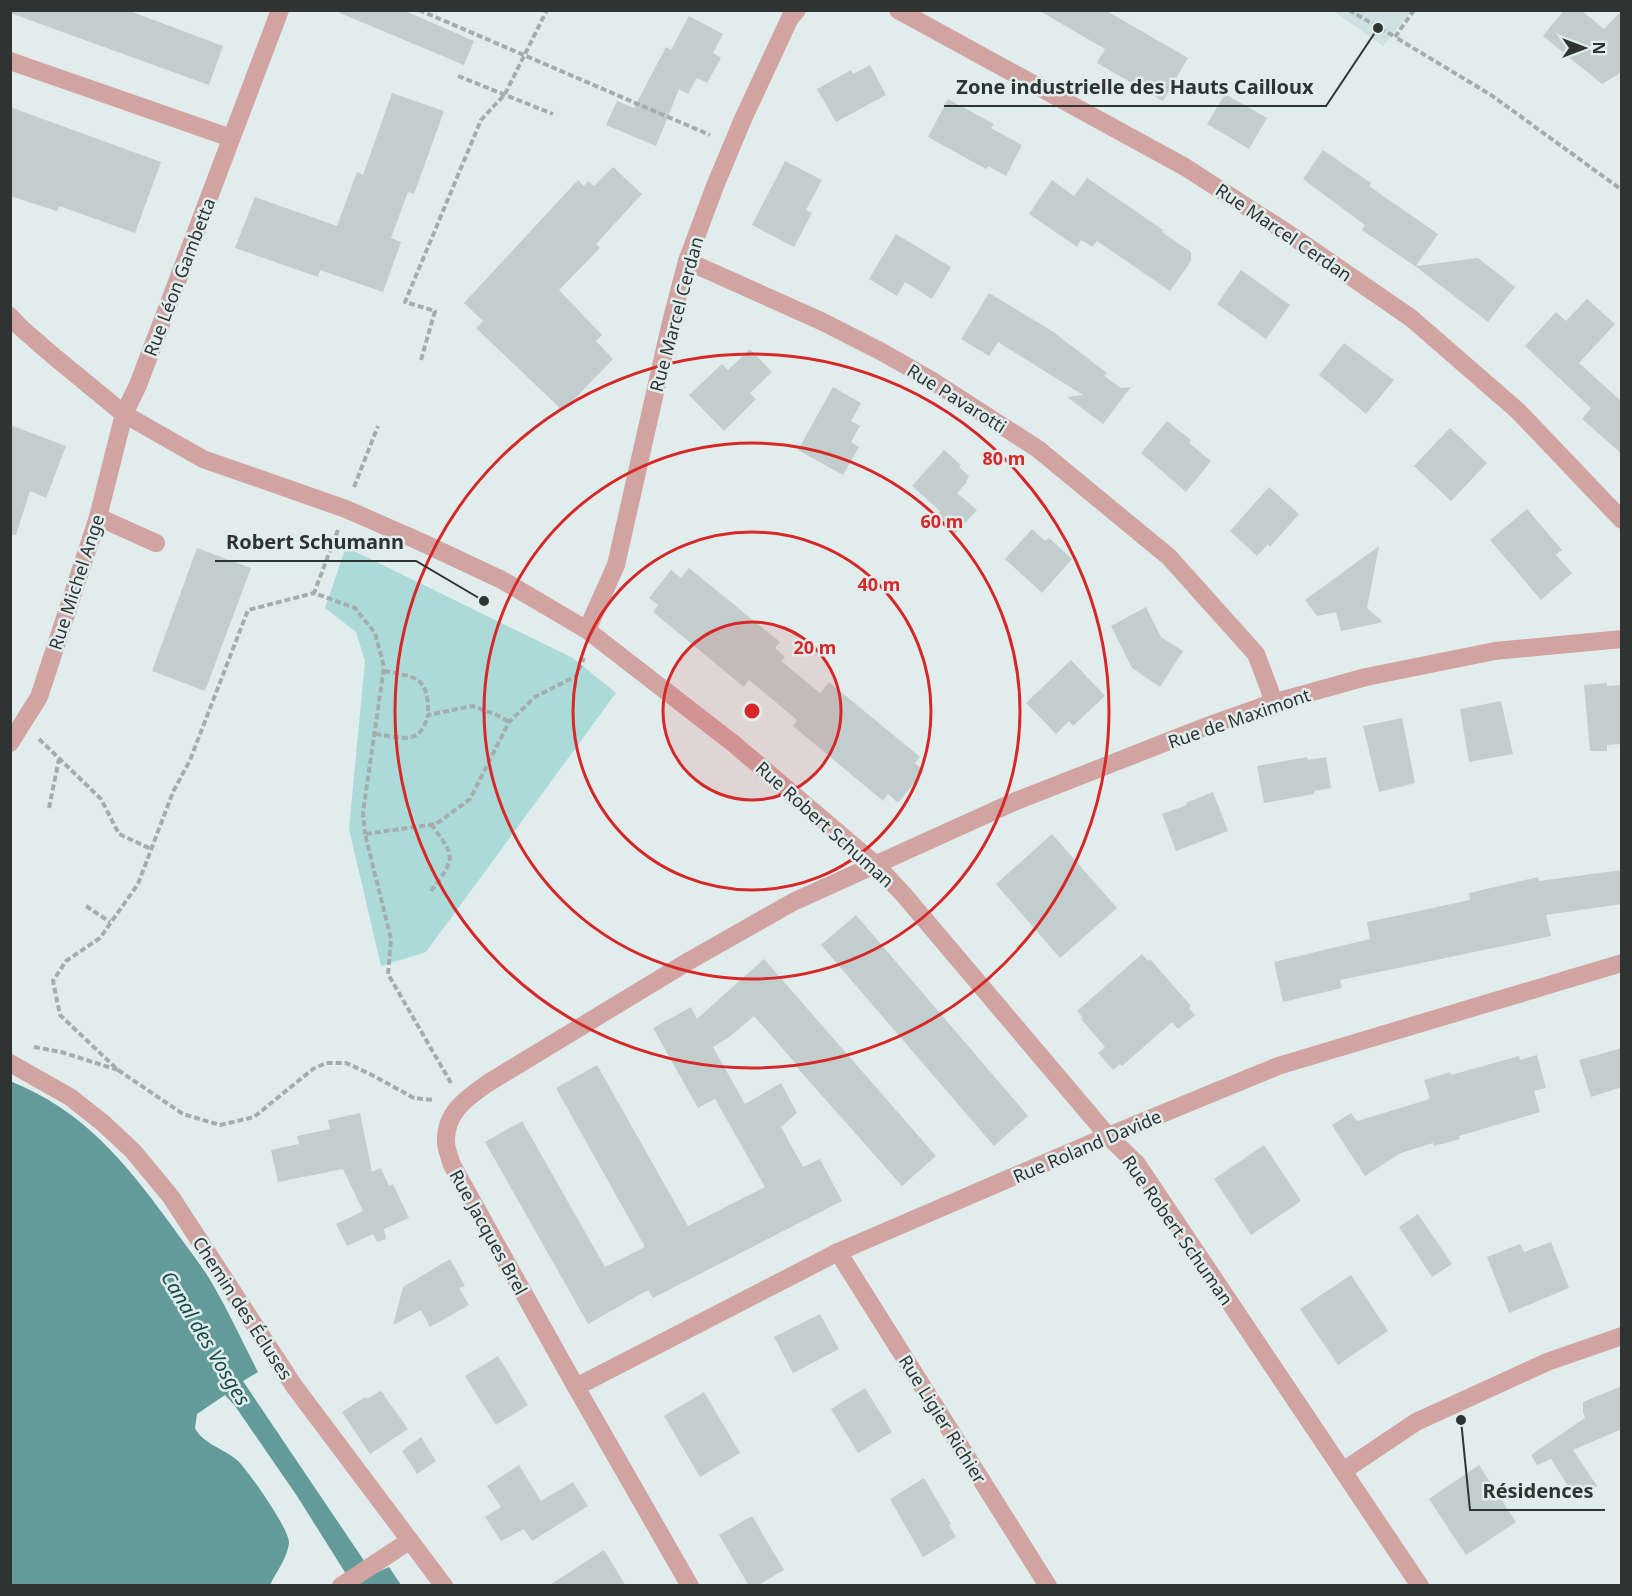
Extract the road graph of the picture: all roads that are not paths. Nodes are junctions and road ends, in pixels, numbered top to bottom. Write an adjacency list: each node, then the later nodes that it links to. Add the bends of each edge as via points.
1 (279, 10): 5 (street, Rue Léon Gambetta)
2 (797, 10): 6 (street, Rue Marcel Cerdan, via 732,144)
3 (898, 10): 10 (street, Rue Marcel Cerdan, via 1185,167 1411,318 1518,411)
4 (10, 61): 5 (street)
5 (231, 138): 8 (street, Rue Léon Gambetta)
6 (687, 261): 12 (street, Rue Marcel Cerdan, via 616,565); 14 (street, Rue Pavarotti, via 882,352 1038,449 1177,565 1256,654)
7 (10, 316): 8 (street, Rue Robert Schuman)
8 (124, 414): 9 (street, Rue Michel Ange); 12 (street, Rue Robert Schuman, via 203,459 346,509 502,580)
9 (98, 517): 11 (street); 15 (street, Rue Michel Ange, via 39,697)
10 (1622, 520)
11 (156, 543)
12 (590, 633): 16 (street, Rue Robert Schuman, via 734,744)
13 (1622, 639): 14 (street, Rue de Maximont, via 1495,651 1366,677)
14 (1272, 703): 16 (street, Rue de Maximont, via 1016,801)
15 (10, 743)
16 (875, 864): 19 (street, Rue Robert Schuman); 22 (street, Rue Jacques Brel, via 793,902 689,961 488,1083 461,1102 450,1121 446,1143 452,1165)
17 (1622, 963): 19 (street, Rue Roland Davide, via 1278,1066)
18 (10, 1063): 24 (street, Chemin des Écluses, via 70,1097 133,1150 171,1197 294,1386)
19 (1108, 1136): 20 (street, Rue Roland Davide); 23 (street, Rue Robert Schuman, via 1137,1164)
20 (838, 1252): 22 (street, Rue Roland Davide); 28 (street, Rue Ligier Richier)
21 (1622, 1336): 23 (street, via 1546,1362 1416,1422)
22 (576, 1387): 27 (street, Rue Jacques Brel)
23 (1343, 1471): 29 (street, Rue Robert Schuman)
24 (409, 1541): 25 (street); 26 (street, Chemin des Écluses)
25 (341, 1586)
26 (444, 1586)
27 (690, 1586)
28 (1048, 1586)
29 (1420, 1586)

